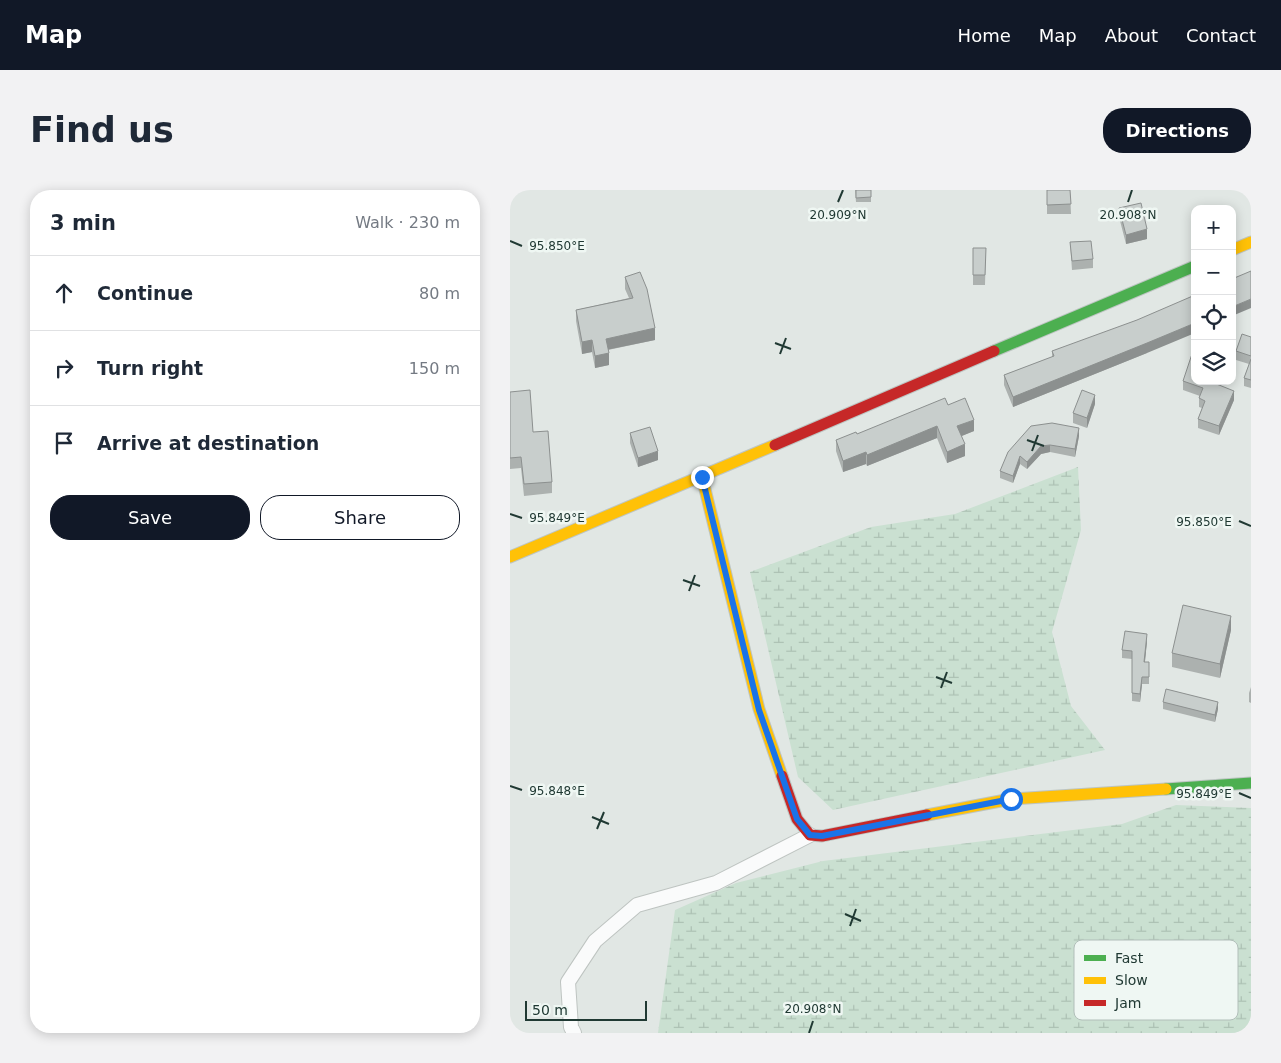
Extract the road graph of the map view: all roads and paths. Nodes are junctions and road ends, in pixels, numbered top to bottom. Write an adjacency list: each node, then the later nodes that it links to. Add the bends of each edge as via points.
1 (1251, 242): 2 (street)
2 (1236, 248)
3 (1191, 268): 4 (street)
4 (702, 477): 5 (street); 7 (street, via 759,710 797,819)
5 (510, 557)
6 (1251, 783): 7 (street, via 1011,799 822,836)
7 (810, 835): 8 (street, via 716,883 637,905 595,940 568,982)
8 (574, 1033)

